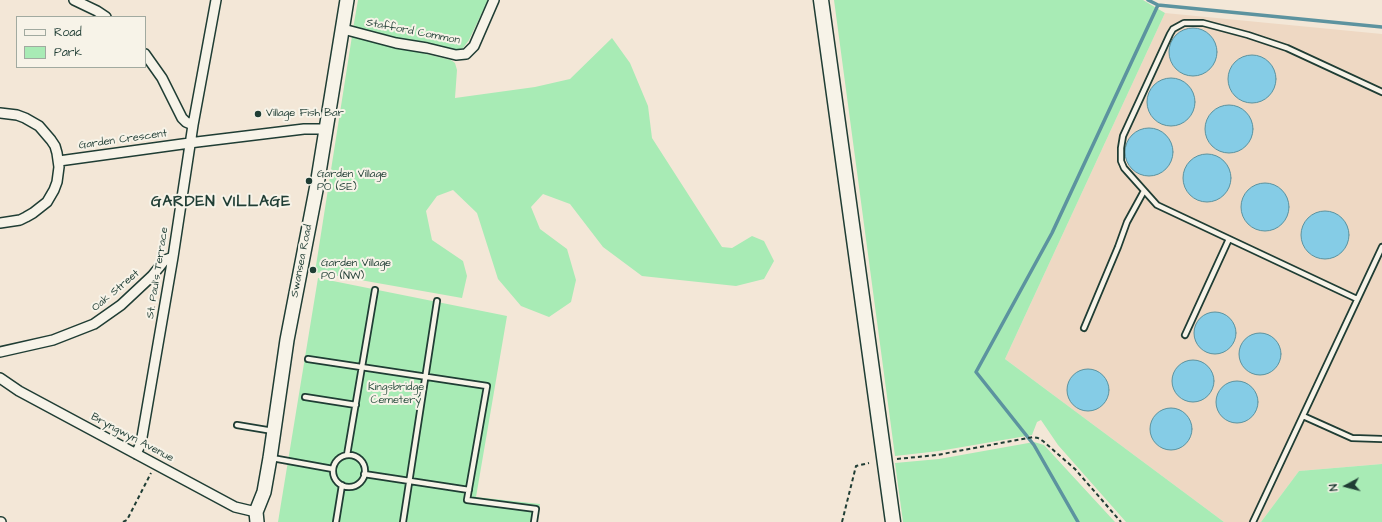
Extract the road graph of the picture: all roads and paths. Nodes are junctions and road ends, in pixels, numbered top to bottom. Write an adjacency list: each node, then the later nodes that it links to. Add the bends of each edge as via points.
1 (74, 0): 6 (street)
2 (216, 0): 11 (street, St. Paul's Terrace)
3 (347, 0): 7 (main road, Swansea Road)
4 (494, 0): 7 (street, Stafford Common, via 474,46 466,54 456,55 396,43)
5 (821, 0): 54 (main road)
6 (104, 16)
7 (343, 29): 12 (main road, Swansea Road)
8 (146, 55): 11 (street, via 162,78 182,118)
9 (1382, 92): 15 (lane, via 1287,48 1203,23 1190,22 1178,25 1170,34 1122,142 1120,156 1124,168)
10 (0, 113): 14 (street, via 17,115 39,126 51,140)
11 (193, 126): 13 (street, St. Paul's Terrace)
12 (326, 129): 13 (street, Garden Crescent, via 304,129); 35 (main road, Swansea Road, via 287,340)
13 (191, 142): 14 (street, Garden Crescent); 20 (street, St. Paul's Terrace)
14 (59, 161): 16 (street, via 57,182 47,202 20,220)
15 (1144, 191): 17 (lane, via 1156,205); 24 (lane, via 1127,222)
16 (0, 223)
17 (1229, 239): 22 (lane); 25 (lane)
18 (1382, 247): 19 (lane)
19 (1381, 253): 22 (lane)
20 (172, 257): 26 (street, Oak Street, via 165,260 121,305 94,324 53,340); 37 (street, St. Paul's Terrace, via 141,443)
21 (375, 290): 28 (lane)
22 (1357, 299): 33 (lane)
23 (436, 302): 29 (lane)
24 (1084, 328)
25 (1184, 335)
26 (0, 352)
27 (308, 359): 28 (lane)
28 (362, 366): 29 (lane); 32 (lane)
29 (424, 376): 45 (lane); 47 (lane, via 486,386)
30 (0, 378): 37 (street, Bryngwyn Avenue, via 19,391)
31 (305, 397): 32 (lane)
32 (356, 405): 38 (lane)
33 (1303, 416): 36 (lane, via 1352,438); 56 (lane)
34 (237, 425): 35 (lane)
35 (274, 431): 39 (main road, Swansea Road)
36 (1382, 439)
37 (136, 454): 42 (street, Bryngwyn Avenue)
38 (347, 455): 43 (lane, via 336,460); 44 (lane, via 361,460)
39 (270, 458): 43 (lane); 48 (main road, Swansea Road)
40 (897, 459): 55 (path, via 937,455 1033,437 1043,441 1075,469)
41 (869, 463): 53 (path, via 856,466)
42 (156, 464): 48 (street, Bryngwyn Avenue); 49 (path, via 127,520)
43 (333, 469): 46 (lane, via 335,478)
44 (364, 474): 45 (lane); 46 (lane, via 353,486)
45 (409, 481): 47 (lane); 51 (lane)
46 (342, 485): 50 (lane)
47 (469, 490): 52 (lane, via 467,500 536,510)
48 (257, 517)
49 (123, 522)
50 (336, 522)
51 (403, 522)
52 (534, 522)
53 (842, 522)
54 (893, 522)
55 (1122, 522)
56 (1253, 522)

